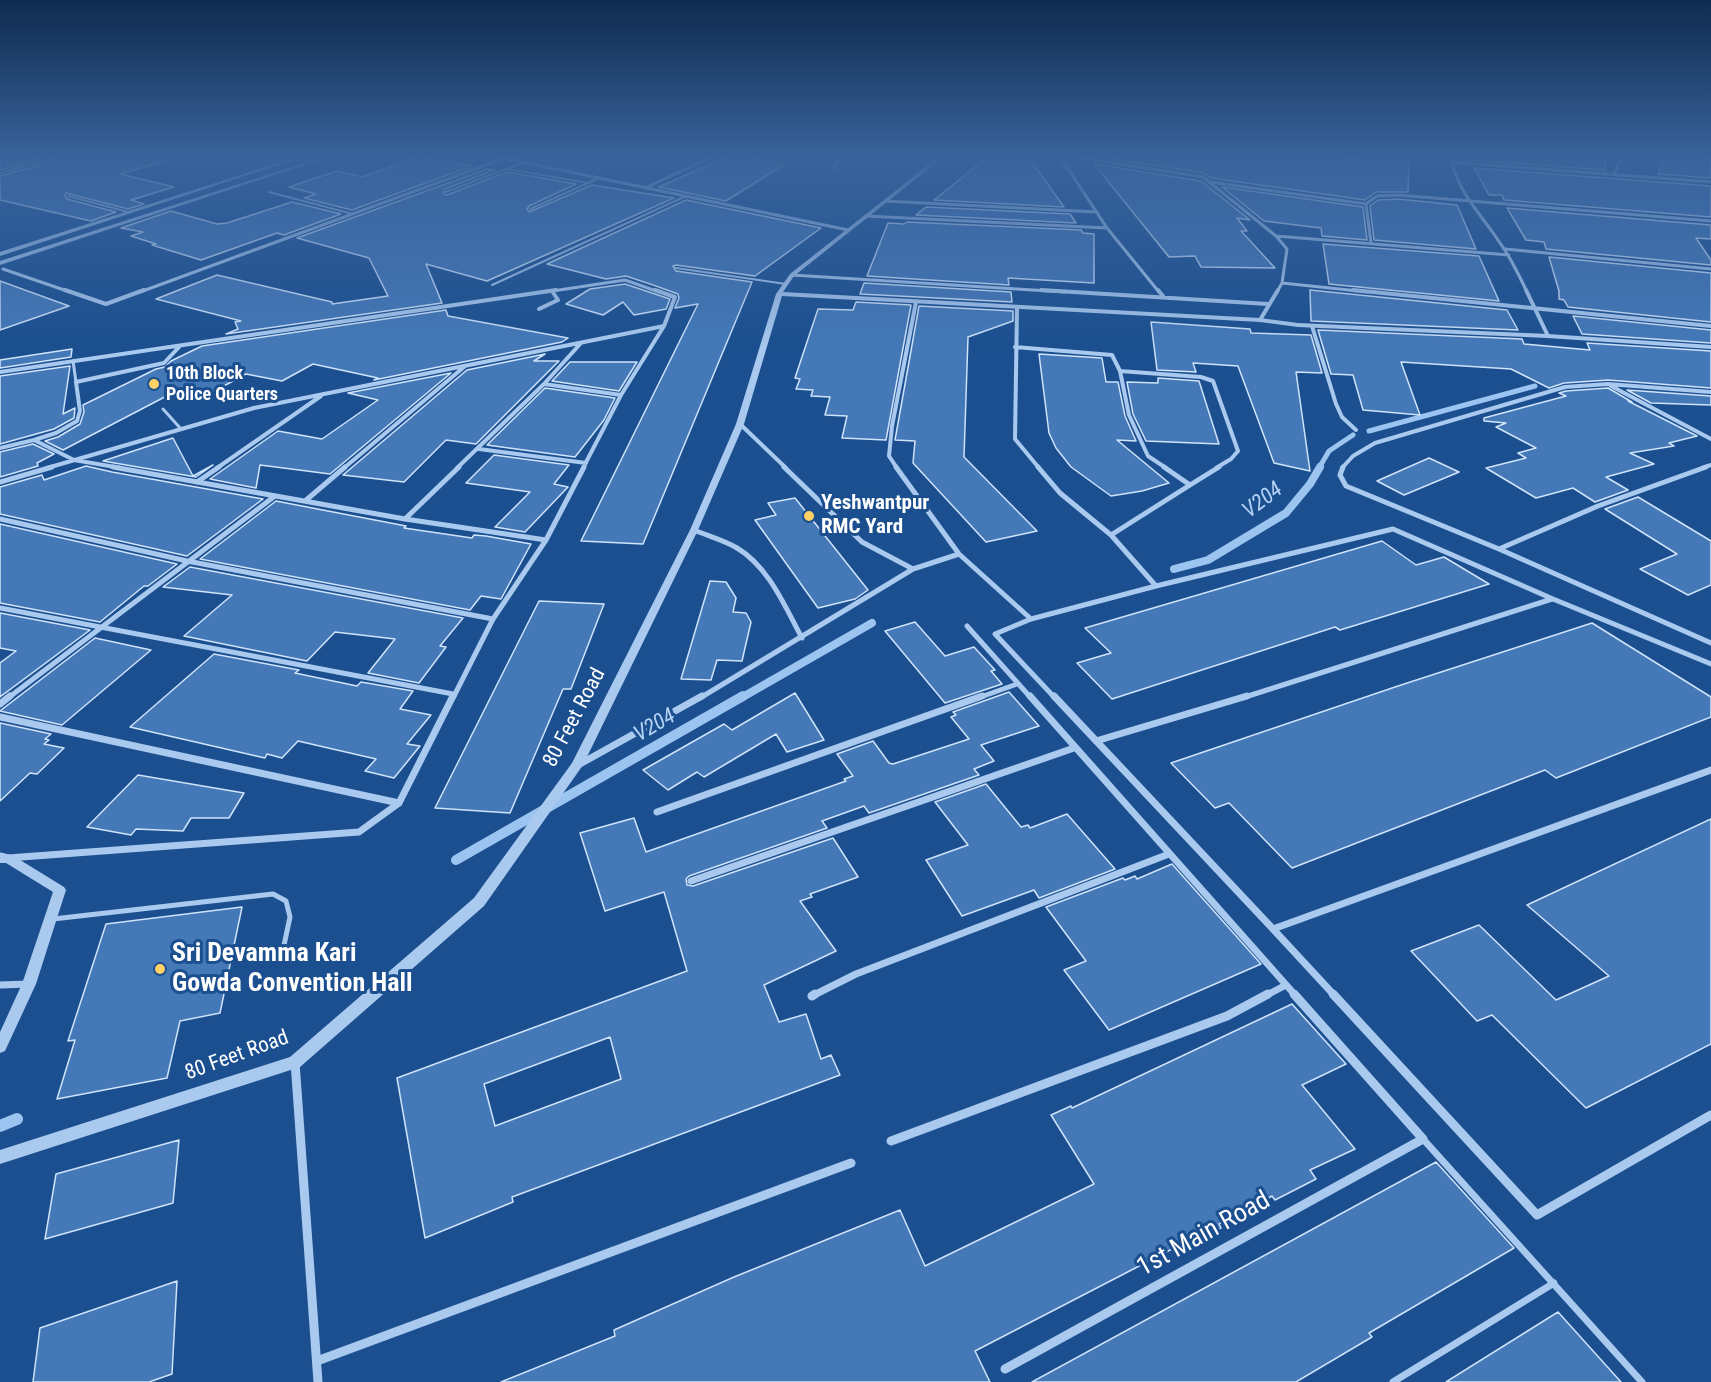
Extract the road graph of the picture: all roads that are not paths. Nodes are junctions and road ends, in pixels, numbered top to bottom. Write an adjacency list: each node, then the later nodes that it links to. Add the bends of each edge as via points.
1 (105, 219): 19 (street)
2 (140, 219): 21 (street)
3 (337, 219): 21 (street, via 106,304)
4 (635, 219): 26 (lane)
5 (798, 219): 15 (street)
6 (862, 219): 15 (street, 80 Feet Road)
7 (936, 219): 14 (street)
8 (1102, 219): 14 (street)
9 (1256, 219): 16 (street)
10 (1368, 219): 17 (street)
11 (1483, 219): 18 (street)
12 (1694, 219): 13 (street)
13 (1711, 221)
14 (1107, 228): 29 (street)
15 (848, 230): 24 (street, 80 Feet Road)
16 (1276, 236): 17 (street); 25 (street, via 1287,249)
17 (1371, 243): 20 (street)
18 (1505, 249): 20 (street); 23 (street)
19 (0, 254)
20 (1509, 255): 32 (street)
21 (1, 266)
22 (676, 268): 24 (lane)
23 (1711, 269)
24 (789, 279): 28 (street, 80 Feet Road); 29 (street)
25 (1282, 283): 31 (street); 32 (street)
26 (492, 285)
27 (552, 291): 34 (street, via 558,300); 36 (street, via 625,280 675,297); 41 (street)
28 (779, 294): 30 (street); 55 (street, 80 Feet Road)
29 (1163, 296): 31 (street)
30 (916, 302): 33 (street); 76 (street, via 895,404 889,456)
31 (1268, 304): 35 (street)
32 (1532, 307): 38 (street); 39 (street)
33 (1017, 308): 35 (street); 42 (street)
34 (539, 309)
35 (1260, 320): 37 (street)
36 (664, 326): 40 (street); 53 (street)
37 (1312, 326): 39 (street); 57 (street, via 1336,404 1342,417)
38 (1711, 326)
39 (1548, 336): 43 (street)
40 (582, 342): 45 (street); 49 (street)
41 (180, 345): 44 (street); 48 (street, via 164,363)
42 (1015, 347): 46 (street, via 1112,355); 73 (street, via 1015,439 1060,493)
43 (1711, 347)
44 (73, 361): 47 (street); 48 (lane)
45 (465, 366): 52 (street); 69 (street)
46 (1120, 371): 67 (street, via 1129,415 1148,456); 67 (street, via 1213,381 1238,451)
47 (0, 372)
48 (76, 382): 59 (street, via 80,411 77,421)
49 (544, 384): 53 (street); 61 (street)
50 (1608, 384): 51 (street); 58 (street); 75 (street, via 1565,387 1376,443 1342,465 1340,475 1346,486)
51 (1711, 392)
52 (324, 394): 56 (street, via 254,408); 66 (street)
53 (621, 395): 63 (street)
54 (163, 409): 56 (lane)
55 (740, 424): 72 (street, 80 Feet Road); 78 (street, via 862,542)
56 (181, 429): 62 (street)
57 (1356, 430)
58 (1711, 439)
59 (34, 440): 60 (street); 62 (street)
60 (0, 448)
61 (479, 449): 63 (street); 71 (street)
62 (74, 460): 65 (street); 66 (street)
63 (586, 463): 74 (street)
64 (1711, 465): 75 (street, via 1598,506)
65 (0, 482)
66 (197, 482): 68 (street)
67 (1190, 485): 73 (street)
68 (275, 496): 69 (street); 77 (street)
69 (304, 501): 71 (street)
70 (0, 519): 77 (street)
71 (405, 519): 74 (street)
72 (694, 530): 86 (street, via 739,549 760,569); 95 (street, 80 Feet Road)
73 (1112, 535): 79 (street)
74 (546, 540): 82 (street)
75 (1499, 549): 87 (street)
76 (959, 554): 78 (street); 83 (street)
77 (187, 561): 82 (street); 85 (street)
78 (913, 569): 86 (street)
79 (1156, 586): 80 (street, via 1393,529); 83 (street)
80 (1553, 599): 88 (street); 93 (street)
81 (0, 608): 85 (street)
82 (493, 619): 90 (street)
83 (1031, 619): 93 (street, via 995,634)
84 (966, 626): 89 (street)
85 (99, 627): 90 (street); 91 (street)
86 (802, 638): 95 (street)
87 (1711, 643)
88 (1711, 664)
89 (1017, 684): 94 (street); 98 (street)
90 (453, 694): 97 (street)
91 (0, 704)
92 (0, 717): 97 (street)
93 (1096, 741): 103 (street)
94 (1074, 748): 99 (street); 101 (street)
95 (577, 765): 110 (street, 80 Feet Road, via 479,903)
96 (1711, 770): 103 (street)
97 (399, 803): 100 (street, via 359,832)
98 (657, 812)
99 (1169, 854): 107 (street); 108 (street, via 856,974)
100 (3, 857): 102 (street, via 60,890)
101 (691, 881)
102 (50, 919): 104 (lane, via 273,894 286,901 290,917); 105 (street)
103 (1273, 929): 111 (street, via 1537,1215)
104 (283, 950)
105 (29, 984): 106 (street); 109 (street)
106 (0, 985)
107 (1286, 985): 112 (street); 113 (street, via 1227,1016)
108 (813, 996)
109 (0, 1047)
110 (295, 1062): 114 (street, 80 Feet Road); 117 (street)
111 (1711, 1115)
112 (1423, 1139): 116 (lane); 118 (street, 1st Main Road)
113 (891, 1141)
114 (0, 1157)
115 (851, 1163): 117 (street)
116 (1554, 1283): 120 (lane); 121 (lane)
117 (317, 1361): 119 (street)
118 (1005, 1369)
119 (318, 1382)
120 (1394, 1382)
121 (1642, 1382)

